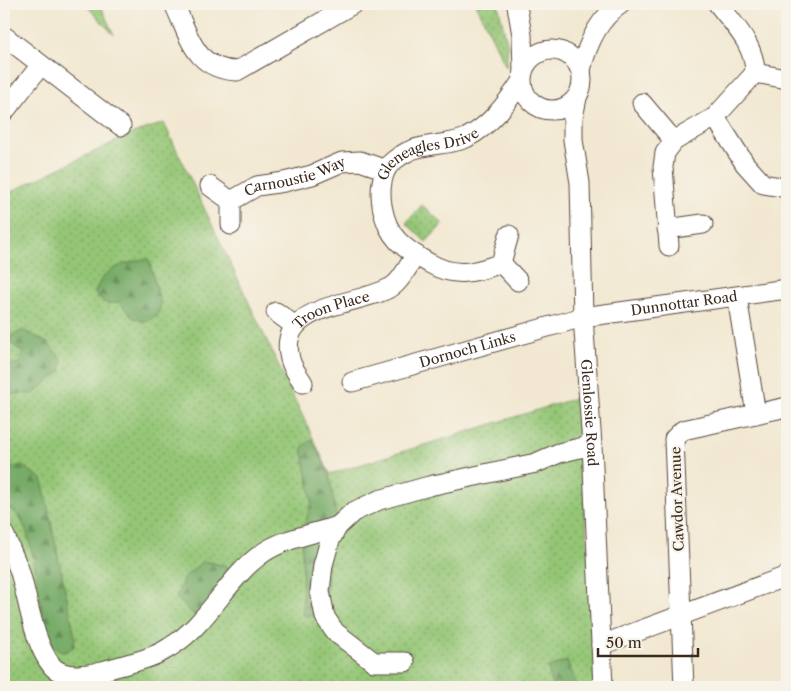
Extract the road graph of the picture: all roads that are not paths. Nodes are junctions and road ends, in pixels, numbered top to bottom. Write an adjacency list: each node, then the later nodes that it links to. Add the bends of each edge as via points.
1 (174, 4): 2 (street, via 198,54 221,70 237,70)
2 (353, 4)
3 (621, 4): 6 (street)
4 (718, 4): 11 (street, via 749,44 755,59)
5 (517, 5): 8 (street, via 526,24); 12 (street, via 522,35)
6 (596, 31): 8 (street); 10 (street)
7 (4, 36): 9 (street)
8 (555, 50): 10 (street, via 574,58); 12 (street, via 535,54 527,62)
9 (41, 65): 17 (street); 20 (street)
10 (581, 70): 14 (street, via 583,81)
11 (755, 73): 13 (street); 19 (street)
12 (522, 76): 16 (street, via 524,92); 18 (street, Gleneagles Drive)
13 (787, 79)
14 (577, 98): 16 (street, via 563,109); 21 (street, Glenlossie Road)
15 (642, 104): 22 (street)
16 (540, 108): 18 (street, Gleneagles Drive, via 516,107); 21 (street, Glenlossie Road, via 563,123)
17 (4, 112)
18 (498, 114): 23 (street, Gleneagles Drive, via 466,138 408,152)
19 (715, 117): 22 (street); 25 (street, via 745,164 763,184)
20 (122, 126)
21 (573, 140): 36 (street, Glenlossie Road, via 580,183)
22 (674, 142): 27 (street, via 665,153 663,167 668,238)
23 (386, 170): 26 (street, Carnoustie Way, via 360,161 342,162 312,175 257,186); 30 (street, Gleneagles Drive, via 382,201 386,222 398,240)
24 (210, 186): 26 (street, Carnoustie Way)
25 (787, 188)
26 (231, 201): 28 (street)
27 (703, 224)
28 (231, 225)
29 (509, 235): 31 (street)
30 (416, 255): 31 (street, Gleneagles Drive, via 441,270 455,274 477,272); 37 (street, Troon Place, via 395,285 310,314)
31 (501, 263): 32 (street)
32 (518, 281)
33 (787, 289): 34 (street, Dunnottar Road)
34 (737, 297): 36 (street, Dunnottar Road); 41 (street)
35 (276, 312): 37 (street)
36 (583, 317): 38 (street, Dornoch Links); 42 (street, Glenlossie Road)
37 (295, 326): 39 (street, Troon Place, via 290,335 290,360)
38 (352, 382)
39 (303, 383)
40 (787, 407): 41 (street, Cawdor Avenue)
41 (756, 414): 46 (street, Cawdor Avenue, via 683,430 674,440)
42 (592, 444): 43 (street, via 536,463 378,500 353,512); 47 (street, Glenlossie Road)
43 (338, 526): 44 (street, via 260,554 187,634 171,647 118,667 78,675 62,672 46,658 19,570); 48 (street, via 323,565 320,591 325,617 335,632 374,662)
44 (4, 534)
45 (787, 576): 46 (street)
46 (680, 617): 47 (street); 50 (street, Cawdor Avenue)
47 (601, 645): 49 (street, Glenlossie Road)
48 (404, 662)
49 (602, 687)
50 (684, 687)

